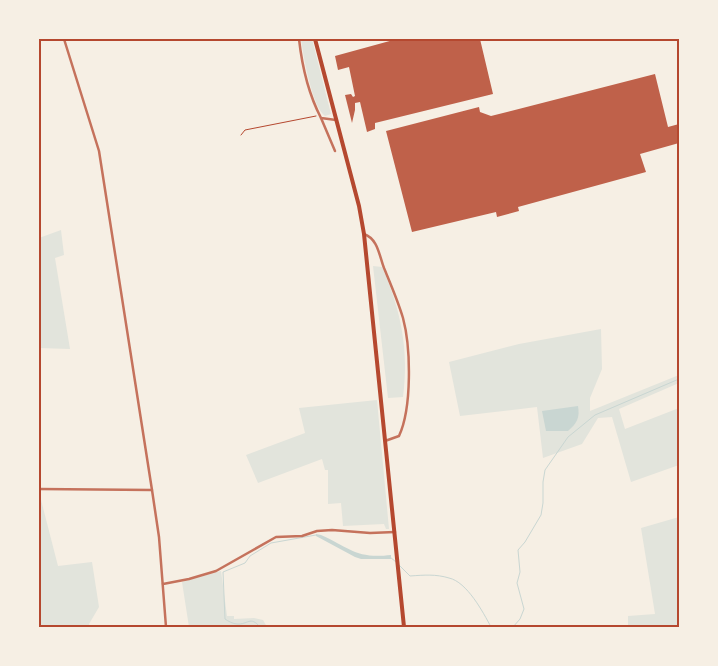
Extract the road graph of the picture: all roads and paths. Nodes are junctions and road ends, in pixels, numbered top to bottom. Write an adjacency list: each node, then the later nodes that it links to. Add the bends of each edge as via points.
1 (64, 39): 11 (street, via 99,151)
2 (299, 39): 4 (street, via 308,84)
3 (315, 39): 5 (main road)
4 (321, 118): 5 (street); 6 (path, via 316,116 245,130); 7 (street)
5 (338, 121): 8 (main road)
6 (241, 135)
7 (335, 151)
8 (364, 234): 9 (main road); 9 (street, via 374,240 393,288 404,320 408,350 409,377 403,427 399,436)
9 (385, 442): 12 (main road)
10 (39, 489): 11 (street)
11 (152, 490): 13 (street)
12 (395, 532): 13 (street, via 332,530 276,537 216,571); 15 (main road)
13 (163, 584): 14 (street)
14 (166, 627)
15 (404, 627)

